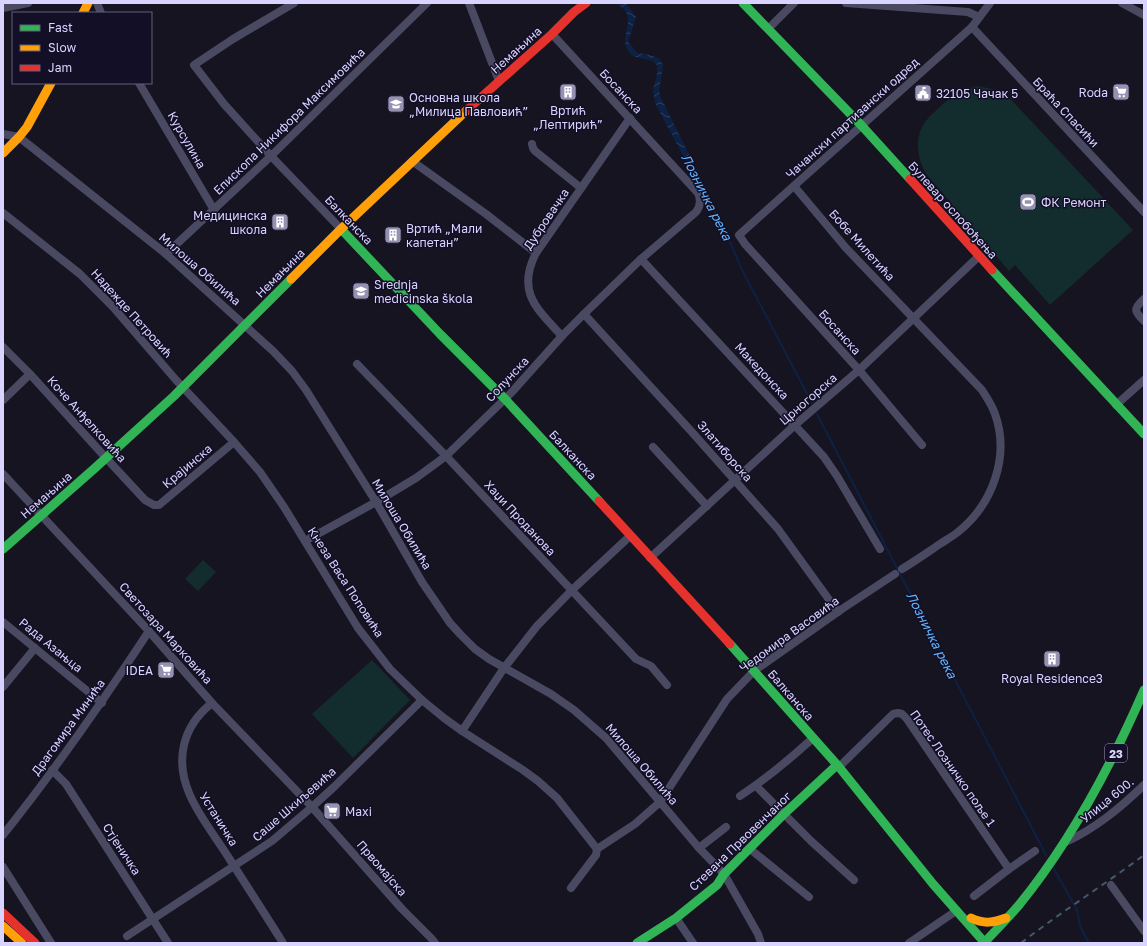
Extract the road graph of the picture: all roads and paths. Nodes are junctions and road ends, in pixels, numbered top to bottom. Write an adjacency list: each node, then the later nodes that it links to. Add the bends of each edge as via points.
1 (28, 3): 13 (street)
2 (88, 3): 14 (street)
3 (294, 3): 30 (street, Балканска, via 194,65 224,104)
4 (427, 3): 30 (street, Епископа Никифора Максимовића)
5 (469, 3): 21 (street)
6 (582, 3): 15 (street, Немањина)
7 (586, 3): 15 (street, Немањина)
8 (743, 3): 19 (street, Булевар ослобођења)
9 (794, 3): 19 (street)
10 (846, 3): 17 (street, via 968,12)
11 (990, 3): 17 (street, Чачански партизански одред)
12 (1122, 3): 16 (street)
13 (3, 8)
14 (84, 12)
15 (574, 12): 20 (street, Немањина)
16 (1144, 15)
17 (979, 17): 18 (street, Чачански партизански одред)
18 (972, 27): 25 (street, Чачански партизански одред); 36 (street, Браћа Спасићи)
19 (768, 29): 25 (street, Булевар ослобођења)
20 (552, 34): 21 (street, Немањина); 24 (street, Босанска)
21 (499, 81): 31 (street, Немањина)
22 (50, 84): 27 (street)
23 (140, 84): 35 (street, Курсулина)
24 (630, 118): 33 (street, Дубровачка); 34 (street, Босанска, via 698,194)
25 (862, 126): 32 (street, Чачански партизански одред); 42 (street, Булевар ослобођења)
26 (3, 134): 27 (street, Милоша Обилића)
27 (19, 138): 29 (street); 41 (street, Милоша Обилића)
28 (532, 144): 33 (street, via 535,151)
29 (3, 154)
30 (271, 156): 35 (street, Епископа Никифора Максимовића); 38 (street, Балканска)
31 (412, 161): 38 (street, Немањина); 40 (street)
32 (794, 186): 39 (street, Чачански партизански одред); 46 (street, Бобе Милетића, via 846,248)
33 (581, 188): 40 (street, Дубровачка)
34 (700, 202): 43 (street, Солунска, via 696,212)
35 (214, 210): 41 (street, Епископа Никифора Максимовића)
36 (1144, 212)
37 (3, 213): 55 (street, Надежде Петровић, via 80,274 113,307)
38 (341, 229): 48 (street, Немањина); 57 (street, Балканска)
39 (739, 235): 52 (street, Босанска)
40 (536, 253): 49 (street, Дубровачка, via 528,272 532,299 538,311)
41 (166, 254): 48 (street, Милоша Обилића)
42 (979, 256): 46 (street, Црногорска); 58 (street, Булевар ослобођења)
43 (641, 259): 45 (street, Солунска); 59 (street, Македонска)
44 (1144, 299): 47 (street, via 1136,307 1136,311)
45 (584, 314): 49 (street, Солунска); 67 (street, Златиборска)
46 (913, 318): 52 (street, Црногорска); 78 (street, Чедомира Васовића, via 982,390 990,402 1001,444 997,474 991,492 975,515 958,532)
47 (1144, 321)
48 (246, 325): 55 (street, Немањина); 68 (street, Милоша Обилића, via 292,371 306,390)
49 (562, 336): 57 (street, Солунска)
50 (3, 347): 53 (street, Коче Анђелковића)
51 (357, 364): 64 (street, Хаџи Проданова)
52 (859, 370): 59 (street, Црногорска); 62 (street, Босанска)
53 (30, 374): 56 (street); 65 (street, Коче Анђелковића)
54 (1144, 380): 58 (street)
55 (183, 388): 61 (street, Кнеза Васа Поповића); 65 (street, Немањина)
56 (3, 400)
57 (505, 400): 64 (street, Солунска); 72 (street, Балканска)
58 (1116, 405): 60 (street, Булевар ослобођења)
59 (795, 425): 67 (street, Црногорска); 75 (street, Македонска, via 824,457)
60 (1144, 434)
61 (234, 442): 69 (street, Крајинска, via 159,505); 73 (street, Кнеза Васа Поповића, via 260,472)
62 (922, 445)
63 (653, 446): 70 (street)
64 (446, 456): 68 (street, Солунска); 77 (street, Хаџи Проданова)
65 (106, 458): 69 (street, Коче Анђелковића, via 145,500); 71 (street, Немањина)
66 (3, 474): 71 (street, Светозара Марковића)
67 (735, 481): 70 (street, Црногорска); 78 (street, Златиборска, via 778,528)
68 (376, 502): 73 (street, Солунска); 82 (street, Милоша Обилића, via 422,582 450,623 475,649)
69 (154, 505)
70 (707, 506): 76 (street, Црногорска)
71 (41, 515): 74 (street, Немањина); 80 (street, Светозара Марковића)
72 (630, 536): 76 (street, Балканска); 77 (street)
73 (305, 541): 87 (street, Кнеза Васа Поповића, via 358,628 390,669)
74 (3, 549)
75 (880, 549)
76 (650, 558): 83 (street, Балканска)
77 (572, 590): 82 (street, via 536,626); 84 (street, Хаџи Проданова, via 636,659 650,666)
78 (838, 612): 83 (street, Чедомира Васовића)
79 (3, 622): 81 (street, Рада Азањца)
80 (149, 631): 88 (street, Драгомира Минића); 89 (street, Светозара Марковића)
81 (35, 648): 85 (street); 88 (street, Рада Азањца)
82 (504, 668): 90 (street); 97 (street, Милоша Обилића, via 551,694 591,724)
83 (754, 671): 91 (street, Балканска); 97 (street, Чедомира Васовића, via 727,699)
84 (667, 685)
85 (3, 687)
86 (1144, 690): 102 (street, 23, via 1110,764)
87 (422, 700): 90 (street, Кнеза Васа Поповића); 98 (street, Саше Шкиљевића)
88 (102, 703): 93 (street, Драгомира Минића)
89 (212, 703): 98 (street, Светозара Марковића); 107 (street, Устаничка, via 192,724 185,739 182,774 197,810)
90 (462, 731): 104 (street, Кнеза Васа Поповића, via 538,781 557,798)
91 (812, 738): 92 (street, Балканска); 95 (street)
92 (838, 766): 99 (street, Стевана Првовенчаног); 109 (street, Потес Лозничко поље 1, via 893,714 902,714); 110 (street, Балканска)
93 (52, 770): 101 (street, Драгомира Минића); 120 (street, Стјеничка, via 66,784)
94 (1144, 785): 102 (street, Улица 600., via 1102,822)
95 (756, 786): 96 (street); 99 (street)
96 (740, 796)
97 (660, 802): 103 (street, Милоша Обилића); 104 (street, Чедомира Васовића, via 635,824)
98 (312, 807): 107 (street, Саше Шкиљевића, via 272,841); 126 (street, Првомајска)
99 (784, 814): 105 (street, Стевана Првовенчаног); 112 (street)
100 (726, 827): 103 (street)
101 (3, 835)
102 (1063, 844): 119 (street, 23)
103 (699, 848): 111 (street, Милоша Обилића)
104 (597, 849): 114 (street, via 596,855)
105 (750, 849): 111 (street, Стевана Првовенчаног); 116 (street)
106 (1035, 851): 109 (street)
107 (234, 866): 120 (street, Саше Шкиљевића); 132 (street, Устаничка)
108 (3, 867): 130 (street)
109 (1009, 869): 115 (street)
110 (923, 871): 117 (street, Балканска); 122 (street, Балканска, via 936,880)
111 (724, 874): 121 (street, Стевана Првовенчаног, via 717,885); 135 (street, Милоша Обилића)
112 (854, 880)
113 (1111, 885): 124 (street)
114 (571, 888)
115 (974, 896)
116 (809, 897)
117 (956, 911): 127 (street, Балканска); 136 (street)
118 (3, 913): 129 (street)
119 (1009, 916): 122 (street, via 986,924); 127 (street, 23)
120 (153, 918): 125 (street, Саше Шкиљевића); 131 (street, Стјеничка)
121 (676, 918): 133 (street, Стевана Првовенчаног); 134 (street)
122 (971, 918): 127 (street, Балканска)
123 (3, 926): 128 (street)
124 (1144, 931)
125 (127, 936)
126 (430, 941)
127 (987, 942)
128 (22, 943)
129 (35, 943)
130 (51, 943)
131 (168, 943)
132 (283, 943)
133 (637, 943)
134 (693, 943)
135 (761, 943)
136 (909, 943)

